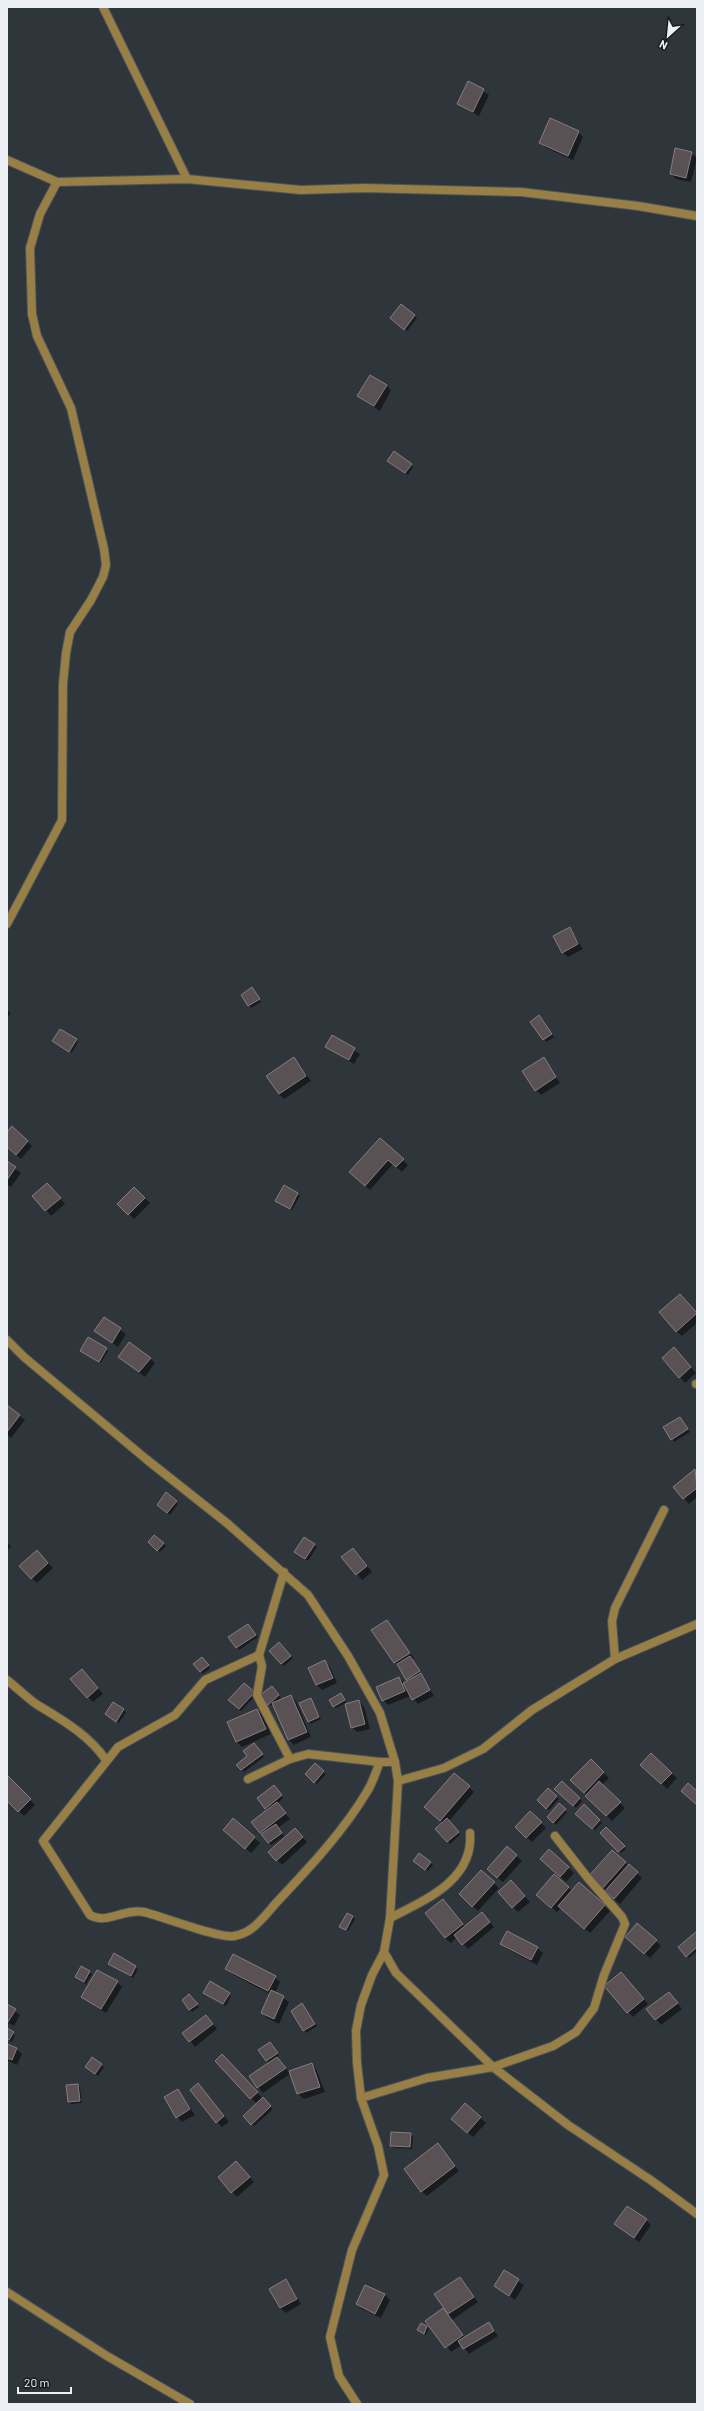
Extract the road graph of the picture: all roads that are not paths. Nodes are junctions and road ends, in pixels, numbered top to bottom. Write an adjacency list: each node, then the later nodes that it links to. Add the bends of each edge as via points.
1 (103, 7): 3 (street)
2 (7, 160): 4 (street)
3 (187, 180): 4 (street); 5 (street, via 301,190 364,188 521,192 658,208)
4 (58, 182): 6 (street, via 40,214 30,248 32,314 37,336 71,408 106,565 91,600 70,632 66,653 63,691 62,820)
5 (697, 216)
6 (7, 924)
7 (7, 1340): 9 (street, via 139,1454)
8 (664, 1510): 12 (street, via 615,1608 612,1621)
9 (284, 1572): 11 (street); 17 (street, via 308,1595 348,1656 380,1713)
10 (697, 1624): 12 (street)
11 (259, 1655): 14 (street, via 262,1666 257,1696); 15 (street, via 205,1680 175,1715 118,1747)
12 (615, 1659): 19 (street, via 532,1710 483,1749 444,1768)
13 (7, 1680): 15 (street, via 34,1703 64,1720 90,1740)
14 (290, 1759): 16 (street, via 308,1754); 18 (street)
15 (106, 1760): 16 (street, via 43,1841 90,1915 105,1920 115,1914 134,1910 164,1916 221,1936 234,1936 251,1929 302,1875 368,1790)
16 (380, 1762): 17 (street)
17 (395, 1762): 19 (street)
18 (248, 1779)
19 (398, 1781): 22 (street)
20 (470, 1833): 22 (street, via 471,1846 468,1857 448,1884 435,1894)
21 (556, 1836): 24 (street, via 625,1924 604,1975 594,2008 576,2032 553,2046)
22 (390, 1918): 23 (street)
23 (384, 1952): 24 (street, via 396,1973); 25 (street, via 363,1997 357,2024 357,2063)
24 (494, 2067): 25 (street, via 427,2078); 26 (street, via 568,2125)
25 (361, 2098): 29 (street, via 378,2146 384,2175 352,2250 330,2337 340,2376)
26 (697, 2214)
27 (7, 2292): 28 (street, via 107,2356)
28 (190, 2404)
29 (357, 2404)

